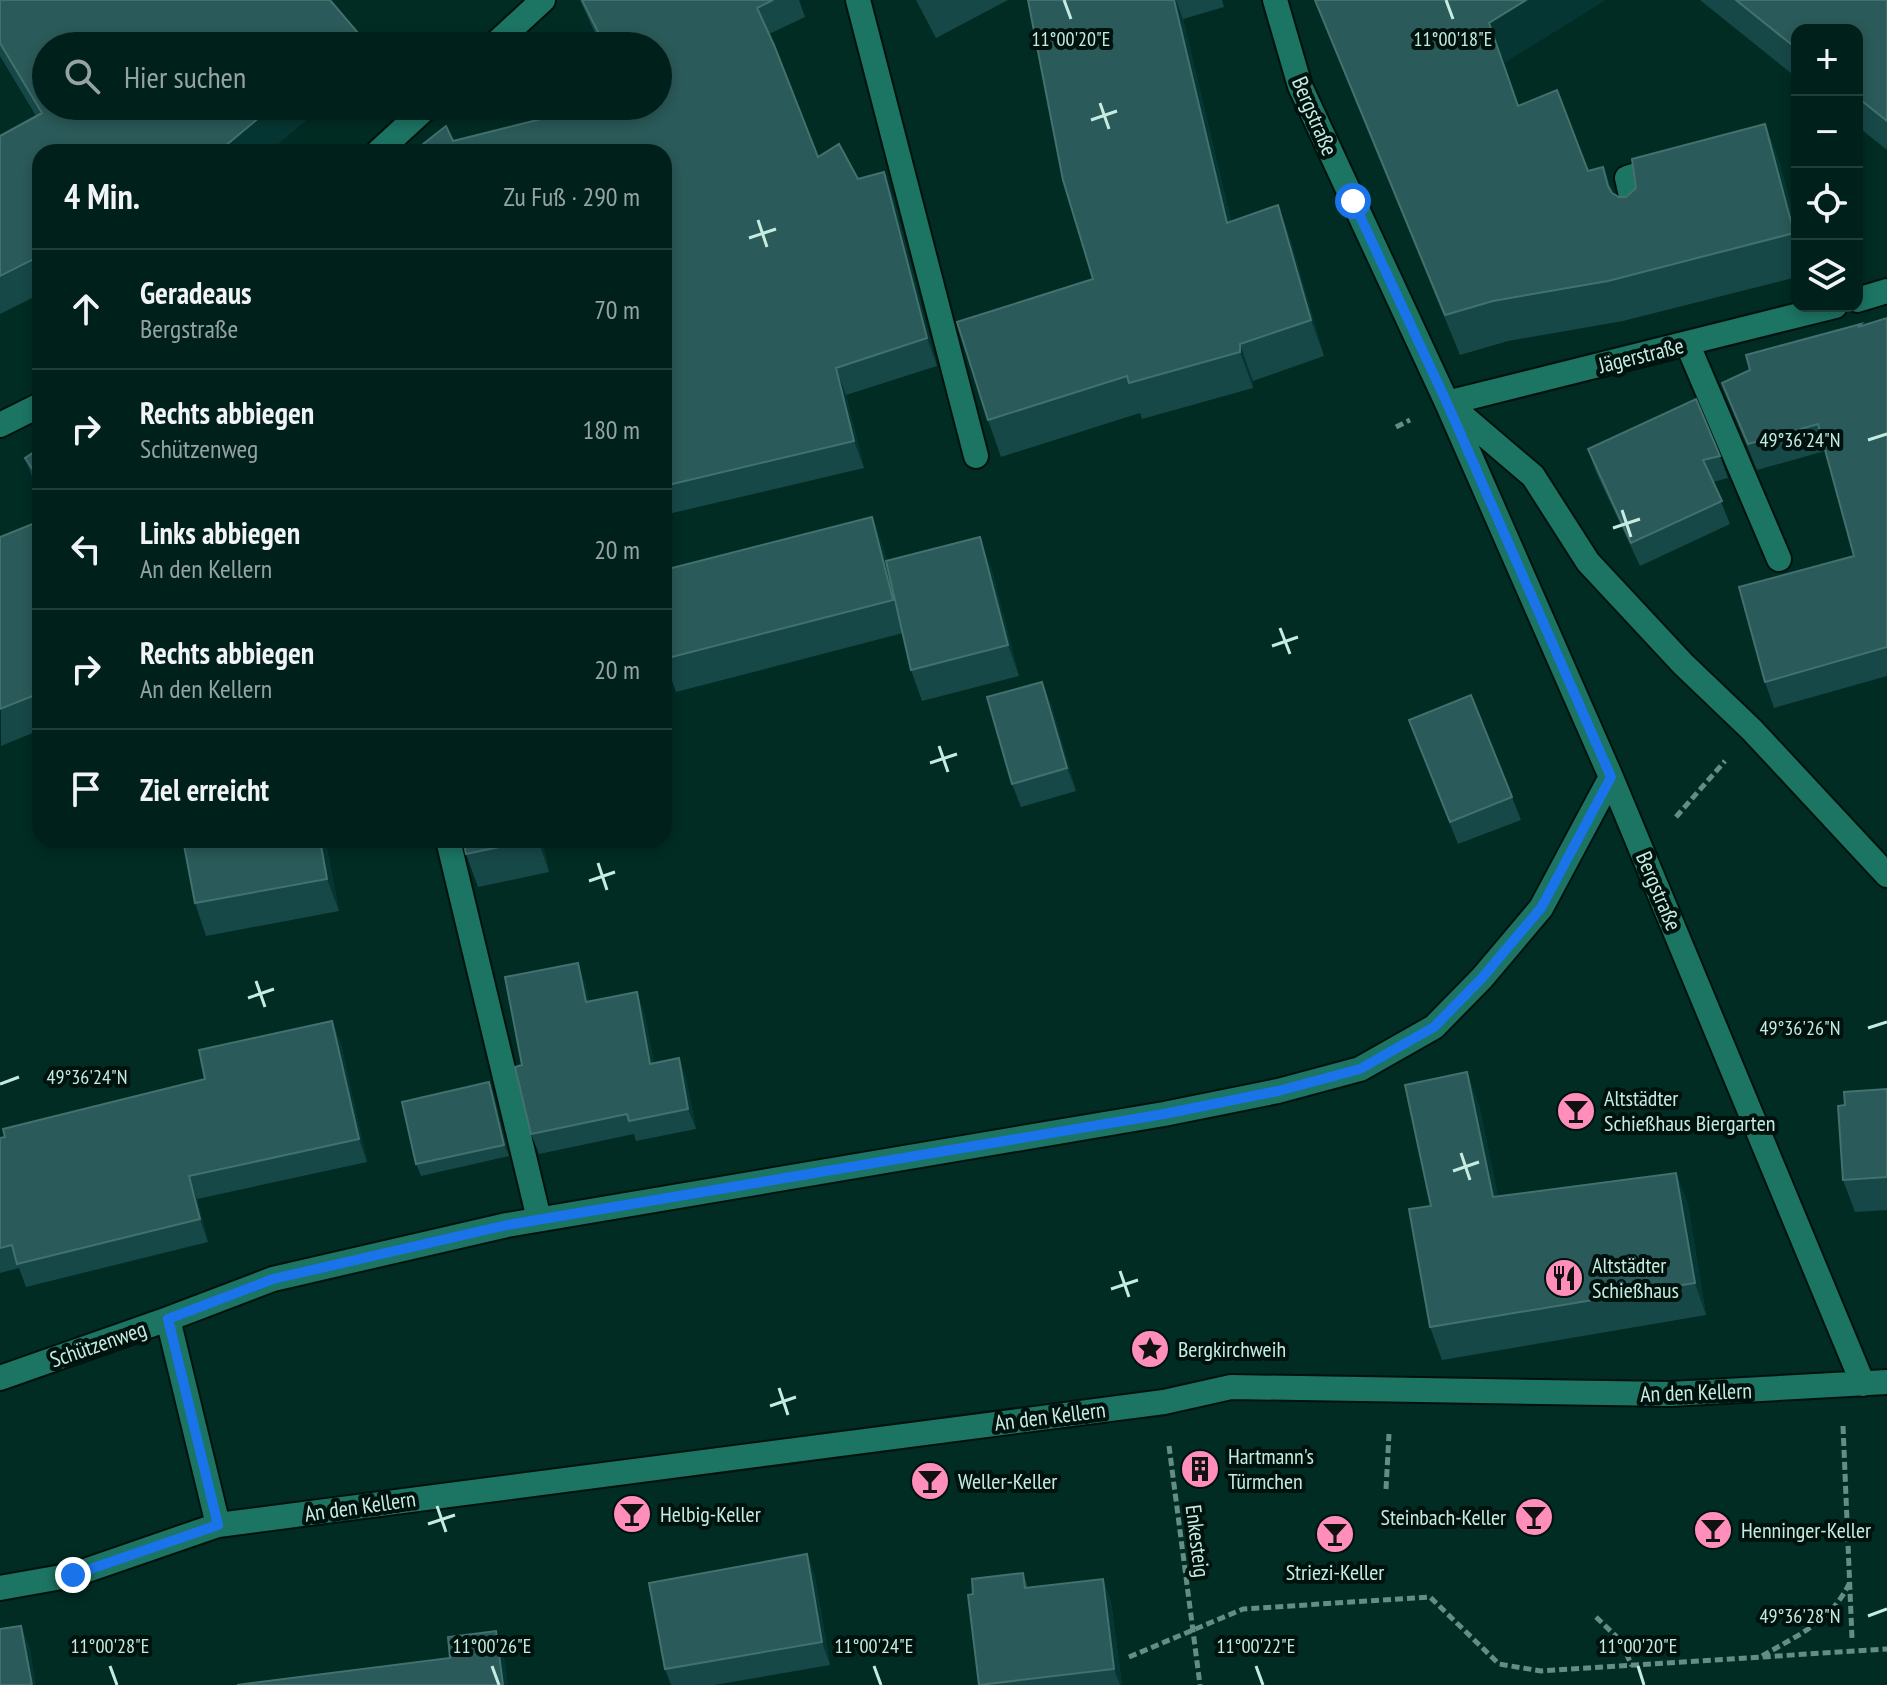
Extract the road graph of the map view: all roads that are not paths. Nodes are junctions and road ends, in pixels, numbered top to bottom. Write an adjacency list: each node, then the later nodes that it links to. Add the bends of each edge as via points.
1 (543, 0): 4 (street)
2 (858, 0): 16 (street)
3 (1275, 0): 13 (street, Bergstraße, via 1300,86)
4 (508, 32)
5 (413, 120): 6 (street)
6 (387, 144)
7 (1691, 158): 8 (street, via 1627,178)
8 (1637, 223)
9 (1887, 291): 10 (street)
10 (1863, 298)
11 (1811, 312): 12 (street, Jägerstraße)
12 (1687, 343): 13 (street, Jägerstraße); 17 (street)
13 (1447, 403): 18 (street, Bergstraße); 20 (street, Bergstraße, via 1533,476 1588,562)
14 (32, 409): 15 (street)
15 (0, 425)
16 (976, 456)
17 (1779, 559)
18 (1611, 777): 21 (street, Schützenweg, via 1541,908 1482,978 1434,1027 1360,1069 1164,1114); 24 (street, Bergstraße)
19 (450, 848): 21 (street)
20 (1887, 875)
21 (539, 1219): 22 (street, Schützenweg, via 273,1279)
22 (168, 1319): 23 (street, Schützenweg); 25 (street)
23 (0, 1378)
24 (1864, 1384): 25 (street, An den Kellern, via 1670,1394 1231,1387 1164,1402)
25 (218, 1525): 26 (street, An den Kellern, via 73,1575)
26 (0, 1588)

